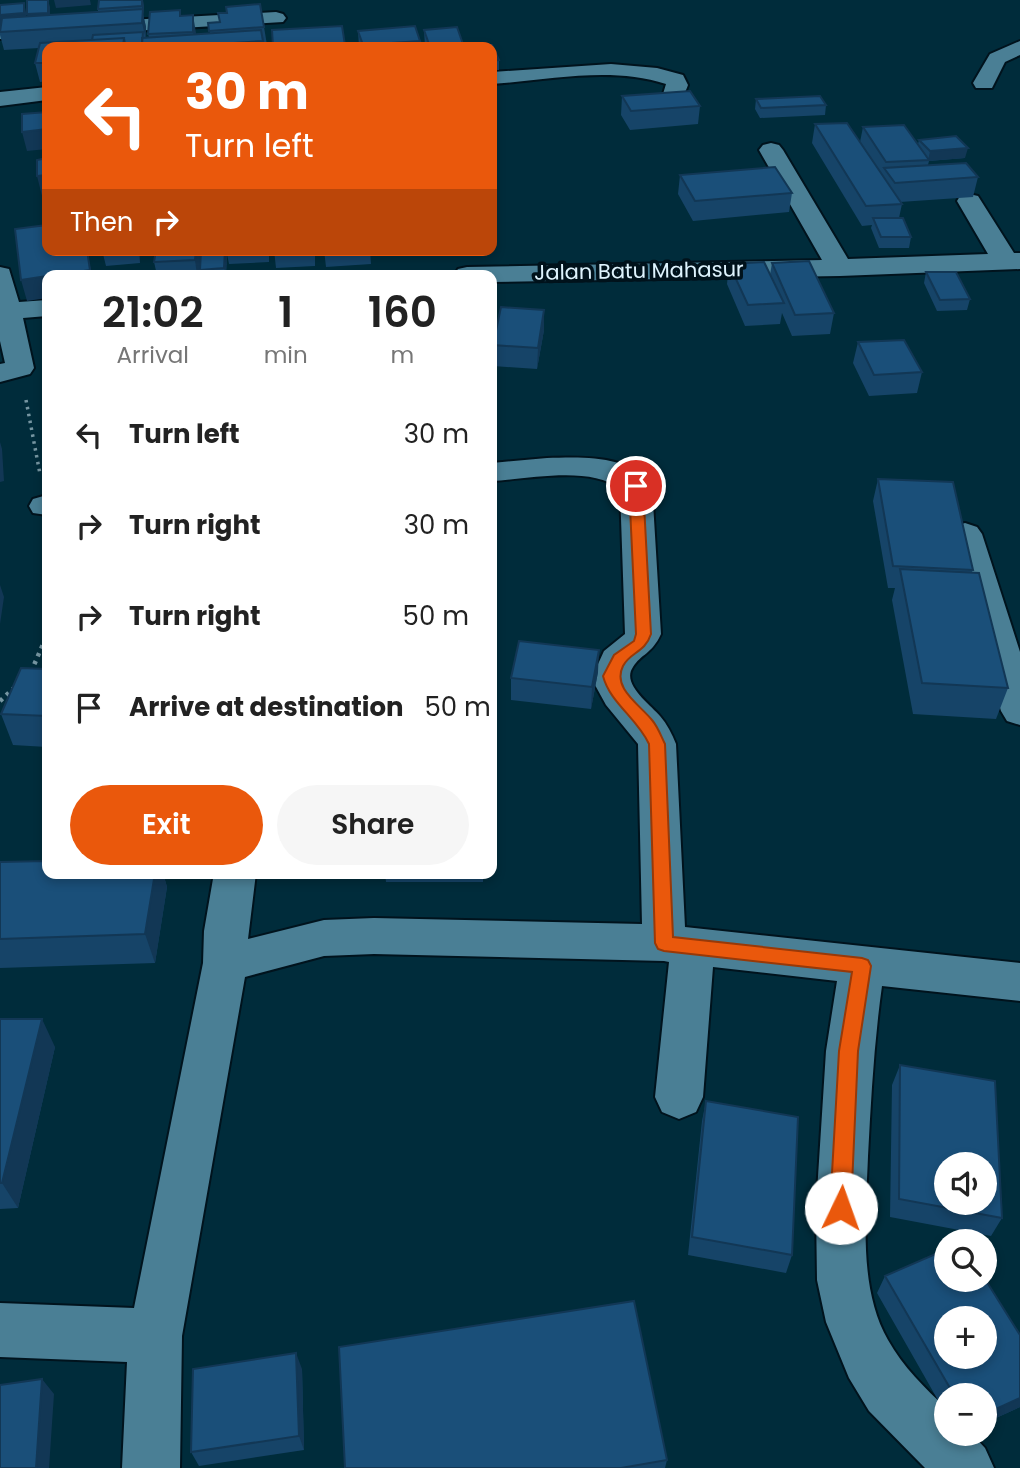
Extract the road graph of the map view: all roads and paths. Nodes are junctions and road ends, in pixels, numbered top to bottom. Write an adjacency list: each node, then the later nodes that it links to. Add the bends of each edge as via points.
1 (276, 18): 2 (street)
2 (0, 33)
3 (1020, 47): 5 (street, via 997,58)
4 (497, 78): 8 (street, via 656,73 677,85 672,99)
5 (984, 83)
6 (42, 95): 7 (street)
7 (0, 99)
8 (659, 105)
9 (771, 150): 12 (street)
10 (969, 201): 11 (street)
11 (1013, 261): 12 (street, Jalan Batu Mahasur)
12 (840, 268): 13 (street, Jalan Batu Mahasur)
13 (497, 274)
14 (0, 275): 16 (street)
15 (42, 308): 16 (street)
16 (8, 311): 17 (street)
17 (10, 370): 19 (path)
18 (497, 472): 27 (street, via 596,468 628,476 636,486 643,634 640,643 619,659 611,676 614,688 648,726 657,744)
19 (42, 490)
20 (965, 534): 25 (street)
21 (42, 648): 22 (path, via 34,669)
22 (25, 677)
23 (17, 685): 24 (path)
24 (0, 701)
25 (1020, 711)
26 (234, 879): 28 (street)
27 (679, 945): 28 (street, via 374,936 324,938); 29 (street); 31 (street)
28 (225, 963): 33 (street)
29 (862, 966): 30 (street); 35 (street, via 849,1051 841,1208 843,1280 868,1359 889,1391)
30 (1020, 982)
31 (680, 1097)
32 (0, 1330): 33 (street)
33 (155, 1336): 34 (street)
34 (151, 1468)
35 (965, 1468)

